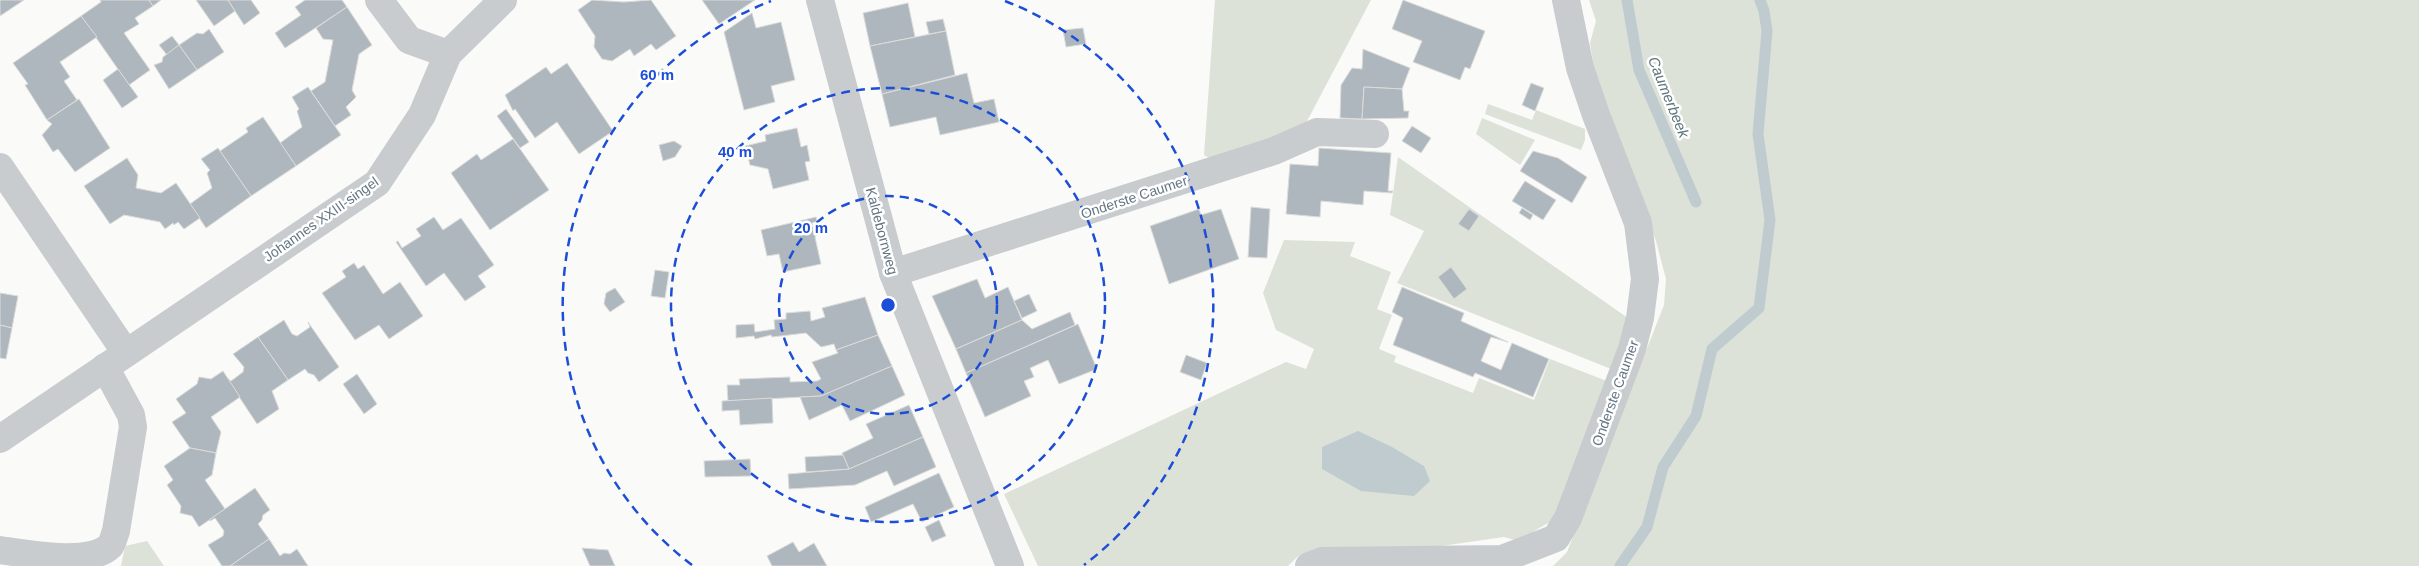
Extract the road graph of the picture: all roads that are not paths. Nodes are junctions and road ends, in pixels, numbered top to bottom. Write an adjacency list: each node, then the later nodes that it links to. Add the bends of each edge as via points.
1 (379, 0): 5 (street, via 409,40)
2 (503, 0): 5 (street, Johannes XXIII-singel)
3 (820, 0): 8 (street, Kaldebornweg)
4 (1566, 0): 13 (street, Onderste Caumer, via 1580,68 1638,223 1645,279 1632,349 1568,518 1556,538 1502,559 1322,561)
5 (448, 54): 9 (street, Johannes XXIII-singel, via 422,115 377,183)
6 (1375, 134): 8 (street, Onderste Caumer, via 1317,132 1264,154)
7 (0, 167): 9 (street)
8 (893, 273): 12 (street, Kaldebornweg)
9 (115, 360): 10 (street, Johannes XXIII-singel); 11 (street, via 133,427 116,531 110,545 100,554 72,560)
10 (0, 439)
11 (0, 550)
12 (1010, 566)
13 (1308, 566)

